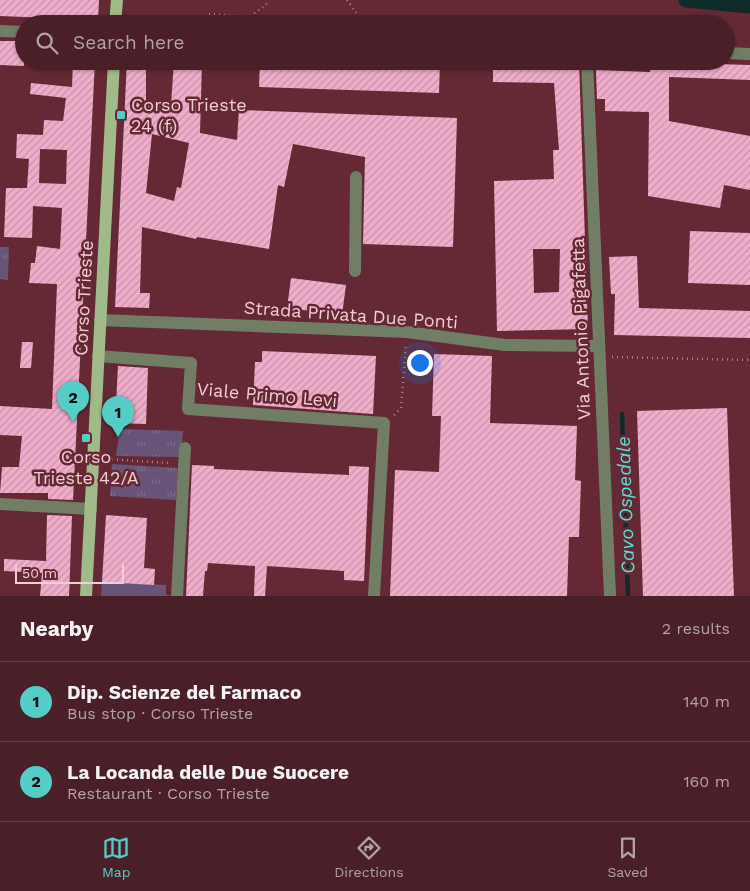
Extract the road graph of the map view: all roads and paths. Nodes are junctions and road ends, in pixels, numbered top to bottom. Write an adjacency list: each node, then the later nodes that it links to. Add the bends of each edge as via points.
1 (117, 0): 5 (main road)
2 (268, 0): 7 (path)
3 (347, 0): 8 (path)
4 (209, 14): 6 (path)
5 (116, 15)
6 (222, 15)
7 (251, 15)
8 (358, 15)
9 (0, 31): 10 (street)
10 (15, 32)
11 (735, 53): 12 (street)
12 (750, 54)
13 (114, 70): 17 (main road, Corso Trieste)
14 (587, 70): 19 (street, Via Antonio Pigafetta)
15 (356, 177): 16 (street)
16 (355, 270)
17 (100, 320): 18 (street, Strada Privata Due Ponti); 20 (main road, Corso Trieste)
18 (406, 332): 19 (street, Strada Privata Due Ponti, via 505,345); 22 (path, via 401,408)
19 (599, 352): 21 (path); 31 (street, Via Antonio Pigafetta)
20 (98, 356): 22 (street, Viale Primo Levi, via 191,363 188,409); 27 (main road, Corso Trieste)
21 (750, 360)
22 (384, 423): 30 (street)
23 (185, 448): 25 (street)
24 (107, 459): 25 (path)
25 (184, 464): 29 (street)
26 (0, 504): 27 (street)
27 (91, 508): 28 (main road, Corso Trieste)
28 (86, 596)
29 (176, 596)
30 (374, 596)
31 (610, 596)

